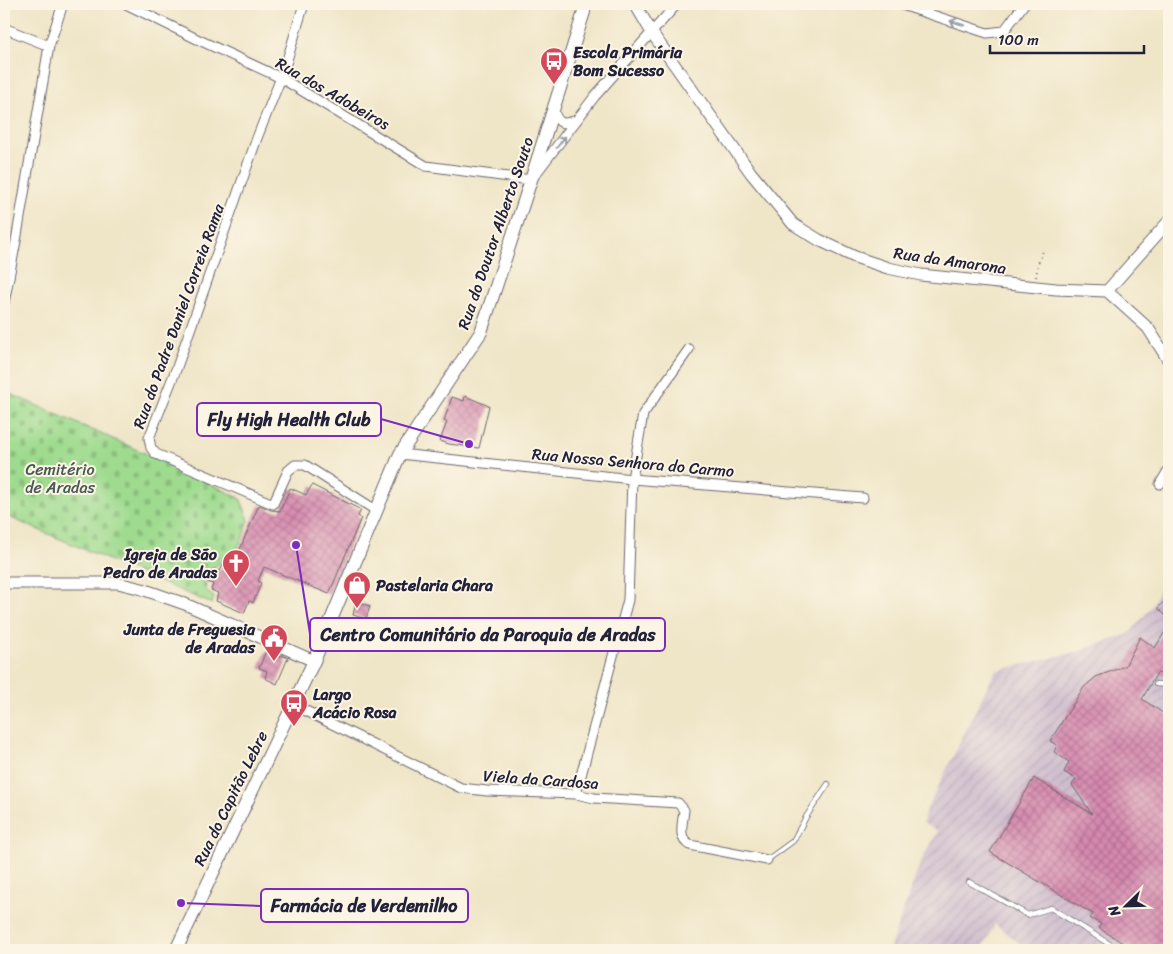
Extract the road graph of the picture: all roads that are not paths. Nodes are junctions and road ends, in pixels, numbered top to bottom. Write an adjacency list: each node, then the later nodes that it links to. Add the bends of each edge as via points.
1 (63, 4): 11 (street)
2 (126, 4): 12 (street, Rua dos Adobeiros)
3 (304, 4): 12 (street)
4 (584, 4): 13 (main road, Rua do Doutor Alberto Souto)
5 (635, 4): 10 (street, Rua da Amarona)
6 (677, 4): 10 (street)
7 (899, 4): 8 (street, one-way to 7, via 1004,31 987,33)
8 (1024, 4)
9 (4, 28): 11 (street)
10 (652, 33): 14 (street); 17 (street, Rua da Amarona, via 751,173 793,224 819,240 855,257 921,275)
11 (49, 46): 18 (street)
12 (281, 78): 15 (street, Rua dos Adobeiros, via 426,166); 26 (street, Rua do Padre Daniel Correia Rama, via 149,438 151,448 156,454 273,504 288,471 295,465 305,465)
13 (553, 110): 14 (street, via 560,123); 15 (main road, Rua do Doutor Alberto Souto)
14 (578, 119): 15 (street, one-way to 14)
15 (531, 180): 21 (main road, Rua do Doutor Alberto Souto, via 481,332)
16 (1169, 221): 17 (street)
17 (1107, 291): 20 (street, via 1148,328)
18 (4, 302)
19 (690, 349): 23 (street, via 644,414)
20 (1169, 362)
21 (400, 454): 23 (street, Rua Nossa Senhora do Carmo); 26 (main road, Rua do Doutor Alberto Souto)
22 (1169, 469): 24 (street)
23 (632, 479): 25 (street, Rua Nossa Senhora do Carmo); 33 (street, via 628,600)
24 (1160, 484)
25 (863, 498)
26 (377, 511): 28 (main road, Rua do Doutor Alberto Souto)
27 (4, 583): 28 (street, via 118,583 142,589 185,604)
28 (314, 661): 31 (main road, Rua do Capitão Lebre)
29 (1156, 684): 30 (lane)
30 (1169, 685)
31 (294, 705): 33 (street, Viela da Cardosa, via 461,788); 36 (main road, Rua do Capitão Lebre)
32 (828, 784): 34 (lane, via 793,841)
33 (576, 794): 34 (street, Viela da Cardosa, via 678,803 684,810 682,837 685,843)
34 (767, 860)
35 (969, 882): 37 (lane, via 1028,915 1051,908)
36 (176, 950)
37 (1119, 950)

